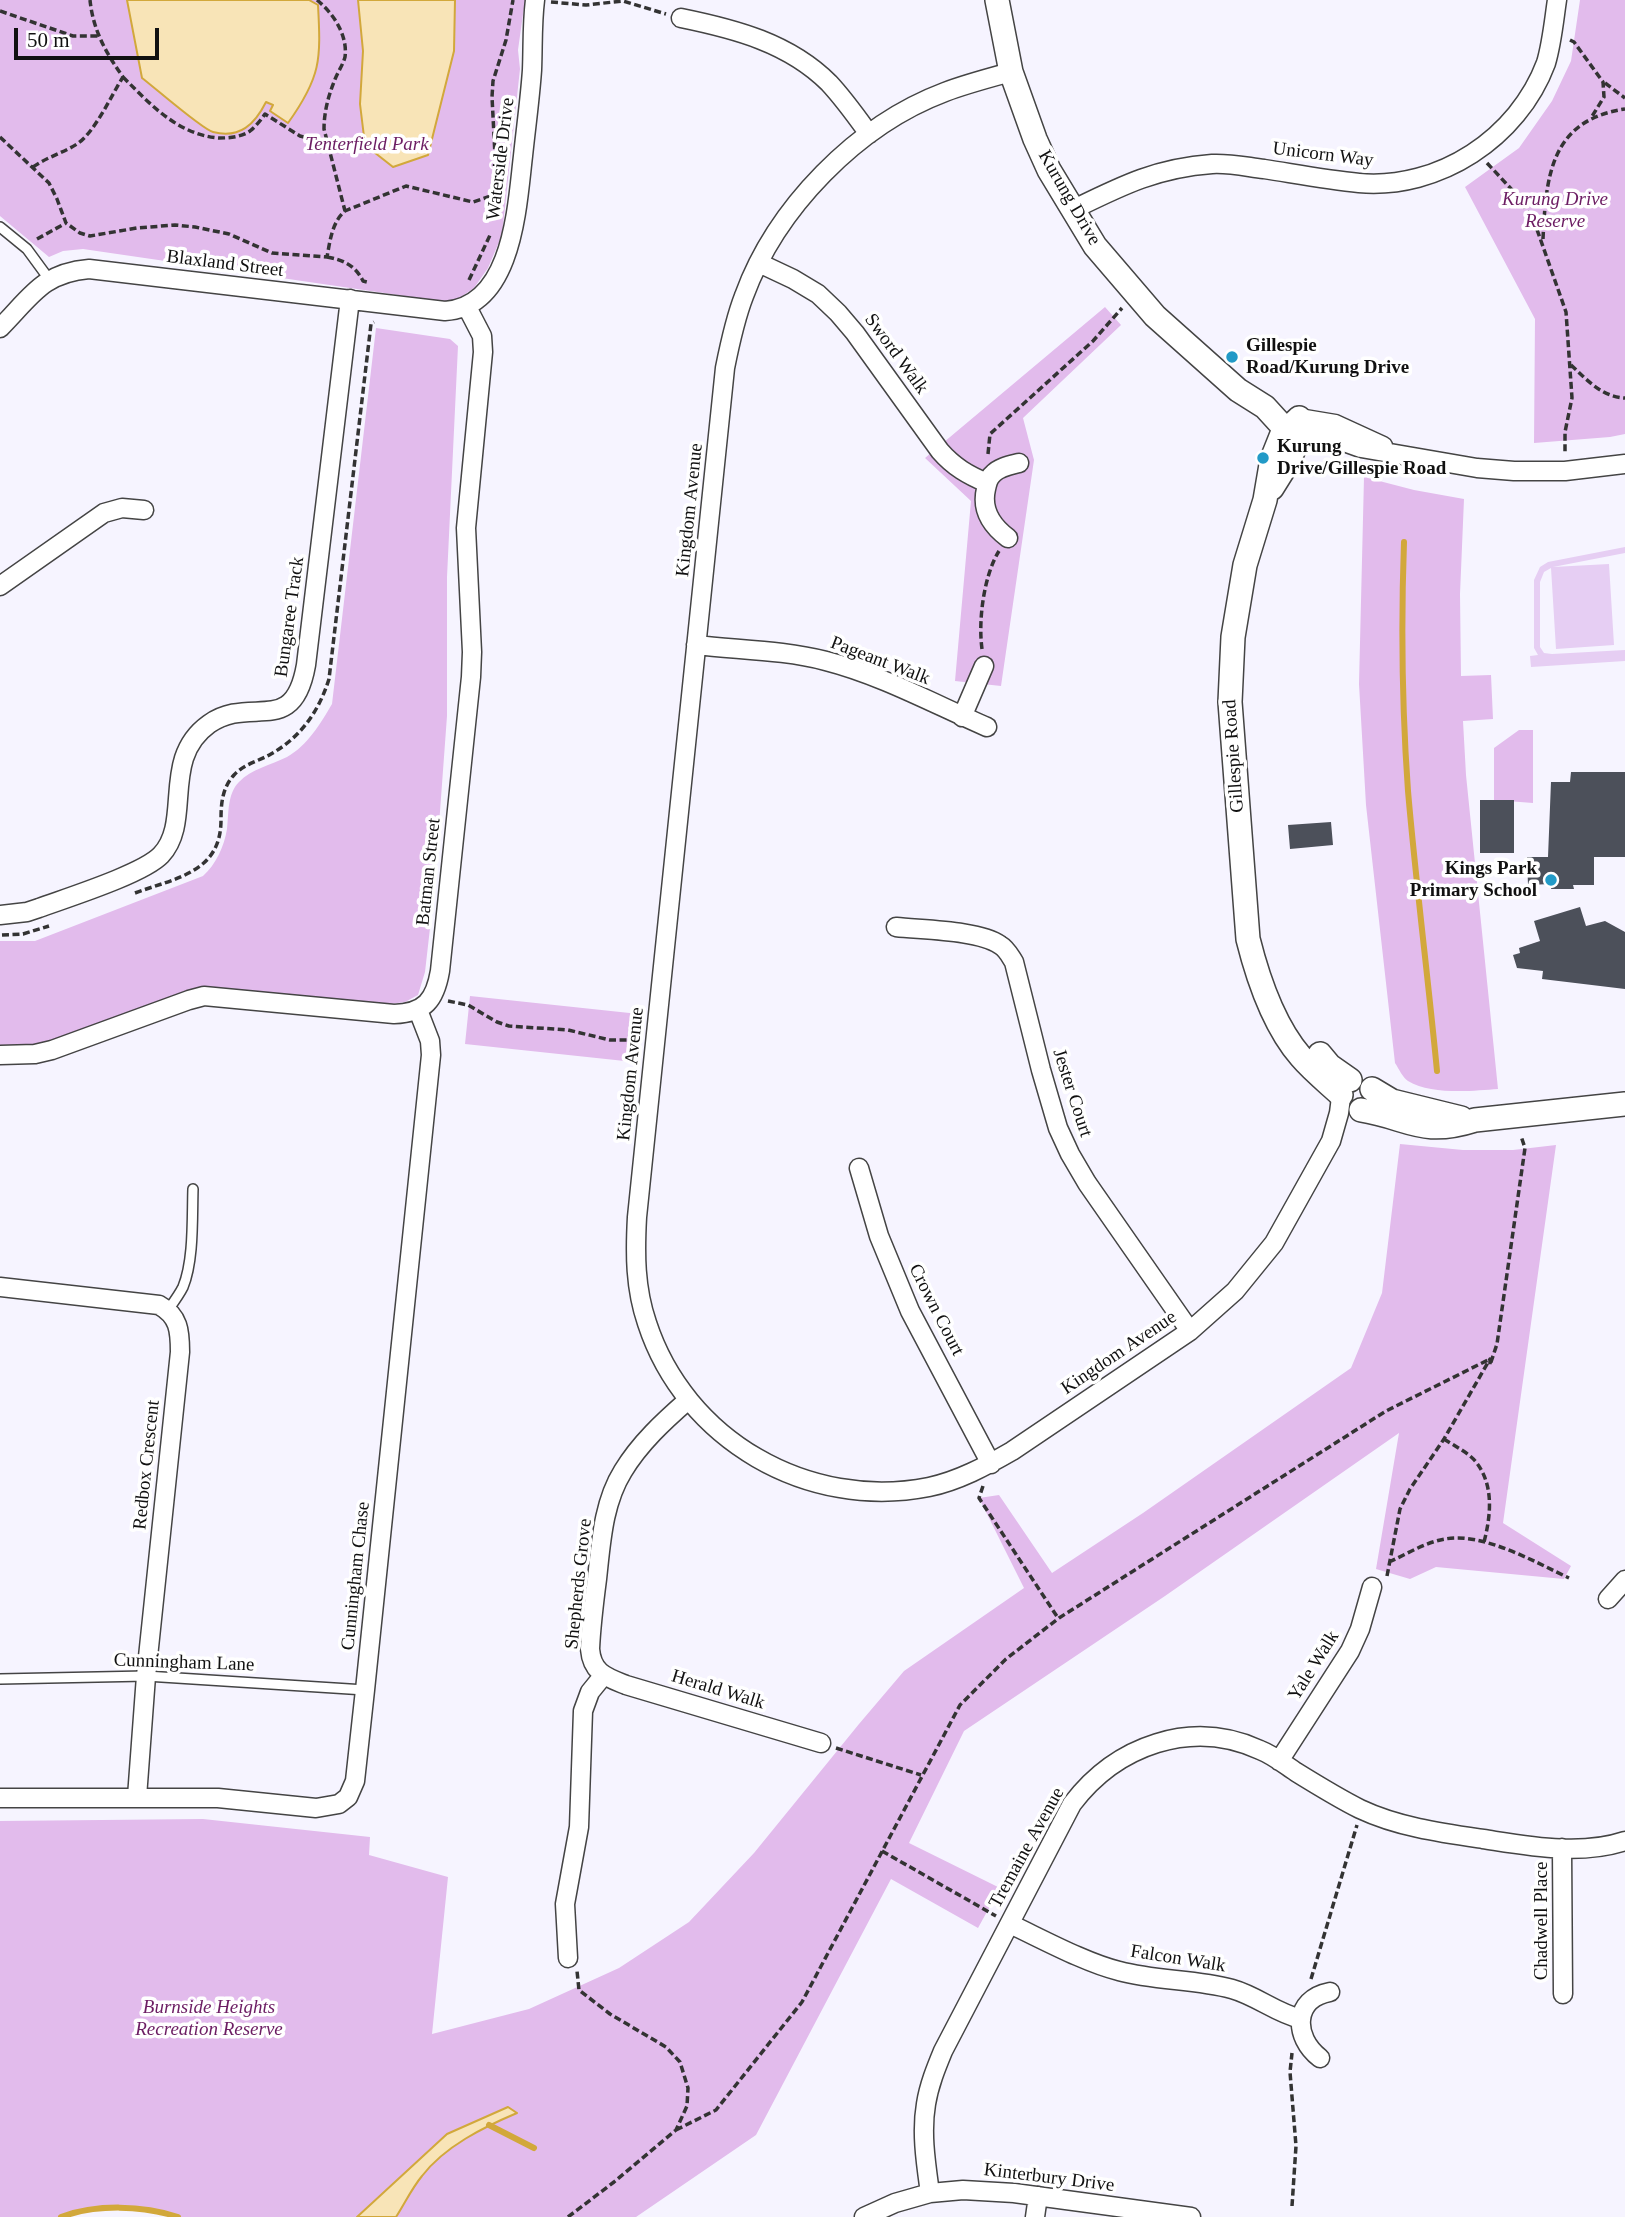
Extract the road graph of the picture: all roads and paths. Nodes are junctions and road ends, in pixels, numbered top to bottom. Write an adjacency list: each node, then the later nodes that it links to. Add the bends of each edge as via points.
1 (90, 0): 10 (path)
2 (317, 0): 19 (path, via 330,12 345,44 344,61 324,118)
3 (513, 0): 22 (path, via 493,81)
4 (535, 0): 8 (path, via 576,5 623,1); 39 (street, Waterside Drive, via 532,71 513,234 488,288)
5 (997, 0): 11 (street, Kurung Drive)
6 (1556, 0): 9 (street, Unicorn Way)
7 (0, 11): 10 (path, via 74,36)
8 (681, 18): 17 (street, via 746,33 804,62 846,102)
9 (1552, 31): 13 (path, via 1574,42); 20 (street, Unicorn Way, via 1546,61 1525,103 1511,122)
10 (98, 36): 12 (path)
11 (1011, 72): 17 (street, Kingdom Avenue, via 943,92); 23 (street, Kurung Drive, via 1035,139)
12 (123, 76): 19 (path, via 167,118 198,134 239,136 265,114 300,136); 21 (path, via 89,132 77,144)
13 (1603, 82): 14 (path); 16 (path, via 1604,97)
14 (1625, 98)
15 (1625, 109): 16 (path)
16 (1591, 118): 29 (path, via 1565,139 1553,163)
17 (869, 134): 32 (street, Kingdom Avenue, via 813,184 775,232)
18 (0, 137): 21 (path)
19 (328, 144): 24 (path)
20 (1476, 152): 23 (street, Unicorn Way, via 1433,174 1388,183 1236,165 1191,166 1127,182); 29 (path, via 1515,193)
21 (33, 167): 26 (path, via 49,183)
22 (497, 194): 24 (path, via 473,202 406,186); 25 (path)
23 (1072, 210): 36 (street, Kurung Drive)
24 (345, 211): 31 (path, via 333,229)
25 (496, 214)
26 (66, 223): 30 (path); 31 (path, via 90,236 137,228 195,227 229,234 272,253)
27 (0, 227): 30 (lane)
28 (492, 230): 35 (path)
29 (1543, 242): 41 (path, via 1566,312)
30 (27, 249): 33 (lane)
31 (327, 257): 34 (path, via 350,264)
32 (759, 262): 47 (street, Sword Walk, via 818,294 838,313 940,451 964,473); 51 (street, Kingdom Avenue, via 733,328 726,368)
33 (49, 279): 37 (street, Blaxland Street, via 89,269); 40 (street, Blaxland Street)
34 (371, 284)
35 (466, 286)
36 (1134, 293): 43 (street, Kurung Drive, via 1238,390); 47 (path, via 1093,341 990,434)
37 (350, 299): 38 (street, Blaxland Street); 56 (street, Bungaree Track, via 301,690 274,712 225,715 199,732 183,757 170,841 155,861 38,908)
38 (390, 304): 39 (street, Blaxland Street, via 445,311); 55 (path, via 387,322 371,324 325,695 297,735 232,777 222,797 220,835 210,858 192,873)
39 (467, 307): 60 (street, Batman Street, via 482,336 483,352 466,528 471,677)
40 (0, 328)
41 (1571, 365): 42 (path, via 1600,391); 46 (path)
42 (1625, 398)
43 (1294, 428): 46 (street, via 1335,424 1395,453 1441,463); 64 (street, Gillespie Road, via 1272,458 1238,601 1230,663 1248,939 1284,1035 1302,1058)
44 (1019, 463): 47 (street, via 993,473)
45 (1625, 464): 46 (street)
46 (1564, 471)
47 (987, 482): 49 (street, via 990,520)
48 (144, 510): 50 (street, via 122,508 104,513)
49 (1008, 538): 52 (path, via 993,561 982,607)
50 (0, 586)
51 (696, 645): 53 (street, Pageant Walk, via 825,661); 62 (street, Kingdom Avenue)
52 (984, 666): 53 (street)
53 (962, 717): 54 (street, Pageant Walk)
54 (987, 727)
55 (125, 897)
56 (0, 915)
57 (51, 925): 59 (path, via 23,934)
58 (896, 927): 71 (street, Jester Court, via 981,937 1008,952 1058,1128 1070,1153)
59 (0, 934)
60 (434, 996): 61 (street); 62 (path, via 468,1005 509,1026 568,1030 610,1040)
61 (418, 1010): 63 (street, via 394,1014 204,996 52,1050); 86 (street, Cunningham Chase, via 431,1055)
62 (655, 1041): 73 (street, Kingdom Avenue, via 636,1268 656,1349)
63 (0, 1055)
64 (1354, 1097): 66 (street, Gillespie Road, via 1475,1120); 71 (street, Kingdom Avenue, via 1339,1113 1331,1141 1266,1254 1235,1292)
65 (1625, 1104): 66 (street, Gillespie Road)
66 (1518, 1116): 72 (path, via 1525,1148 1497,1344 1490,1365)
67 (859, 1168): 75 (street, Crown Court, via 879,1236 910,1311)
68 (193, 1189): 70 (lane, via 189,1264 182,1288)
69 (0, 1287): 70 (street, via 145,1303)
70 (168, 1310): 83 (street, Redbox Crescent, via 180,1332 180,1352)
71 (1190, 1331): 75 (street, Kingdom Avenue)
72 (1490, 1359): 74 (path); 82 (path, via 1386,1411)
73 (688, 1400): 75 (street, Kingdom Avenue, via 754,1458 779,1471 830,1486 878,1492 929,1487); 84 (street, Shepherds Grove, via 637,1451 612,1493 601,1540 590,1649)
74 (1444, 1439): 76 (path, via 1476,1462 1489,1489); 77 (path, via 1400,1509)
75 (991, 1464): 82 (path, via 979,1498)
76 (1484, 1542): 77 (path, via 1446,1539); 78 (path)
77 (1389, 1562): 80 (path)
78 (1569, 1577)
79 (1625, 1580): 81 (street)
80 (1379, 1585): 88 (street, Yale Walk, via 1350,1651)
81 (1608, 1599)
82 (1059, 1618): 89 (path, via 1006,1659 960,1705)
83 (146, 1676): 85 (lane, Cunningham Lane); 86 (lane, Cunningham Lane); 90 (street, Redbox Crescent)
84 (603, 1676): 87 (street, Herald Walk); 97 (street, via 583,1711 579,1827 565,1904)
85 (0, 1679)
86 (365, 1690): 90 (street, Cunningham Chase, via 355,1780 348,1797 339,1804 316,1808 218,1798)
87 (821, 1743): 89 (path)
88 (1279, 1761): 92 (street, Tremaine Avenue); 96 (street, Tremaine Avenue, via 1234,1741 1199,1737 1156,1743 1119,1759 1072,1804)
89 (921, 1775): 95 (path)
90 (137, 1797): 91 (street, Cunningham Chase)
91 (0, 1798)
92 (1362, 1810): 94 (street, Tremaine Avenue, via 1425,1830); 100 (path, via 1308,1988)
93 (1625, 1841): 94 (street, Tremaine Avenue)
94 (1563, 1848): 99 (street, Chadwell Place)
95 (882, 1851): 96 (path); 104 (path, via 802,2002 716,2110)
96 (1010, 1924): 101 (street, Falcon Walk, via 1115,1970 1228,1988); 105 (street, Tremaine Avenue, via 932,2079 924,2126)
97 (568, 1958): 104 (path, via 576,1969 579,1990 666,2047 680,2062 688,2088 687,2106)
98 (1330, 1992): 100 (street)
99 (1563, 1994)
100 (1308, 2002): 101 (street)
101 (1301, 2020): 102 (street)
102 (1304, 2041): 103 (street); 107 (path, via 1294,2044 1291,2064 1296,2146)
103 (1320, 2058)
104 (676, 2130): 108 (path)
105 (930, 2193): 106 (street, Kinterbury Drive, via 988,2190); 109 (street, Kinterbury Drive)
106 (1038, 2196): 110 (street); 111 (street, Kinterbury Drive)
107 (1292, 2206)
108 (568, 2217)
109 (864, 2217)
110 (1035, 2217)
111 (1191, 2217)

